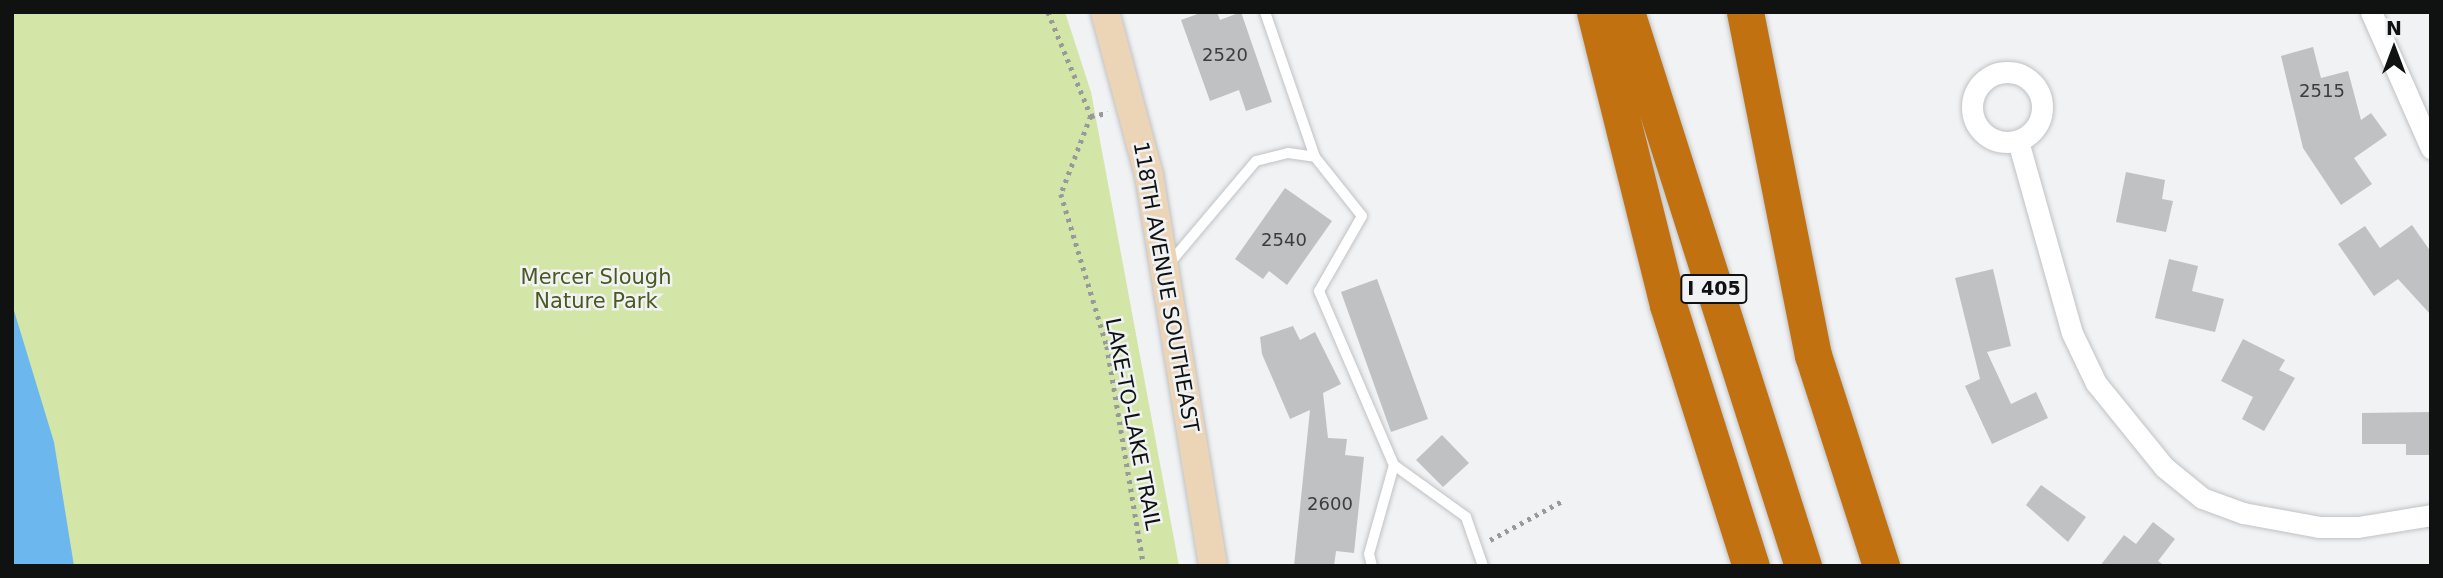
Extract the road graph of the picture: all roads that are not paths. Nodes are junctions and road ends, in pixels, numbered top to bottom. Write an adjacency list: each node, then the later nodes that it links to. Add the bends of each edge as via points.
1 (1105, 12): 10 (street, 118TH AVENUE SOUTHEAST, via 1133,110)
2 (1265, 12): 9 (lane)
3 (1595, 12): 16 (highway, via 1668,305)
4 (1626, 12): 17 (highway, I 405)
5 (1745, 12): 18 (highway, via 1813,355)
6 (2371, 12): 8 (street)
7 (2018, 141): 12 (street, via 2055,283 2096,383 2131,431 2202,498 2243,513 2319,527 2358,527)
8 (2431, 148)
9 (1315, 157): 10 (lane, via 1288,153 1256,161); 11 (lane, via 1362,216 1319,291)
10 (1166, 267): 13 (street, 118TH AVENUE SOUTHEAST)
11 (1394, 465): 14 (lane, via 1369,554); 15 (lane, via 1466,517)
12 (2431, 515)
13 (1213, 566)
14 (1372, 566)
15 (1483, 566)
16 (1751, 566)
17 (1803, 566)
18 (1881, 566)

